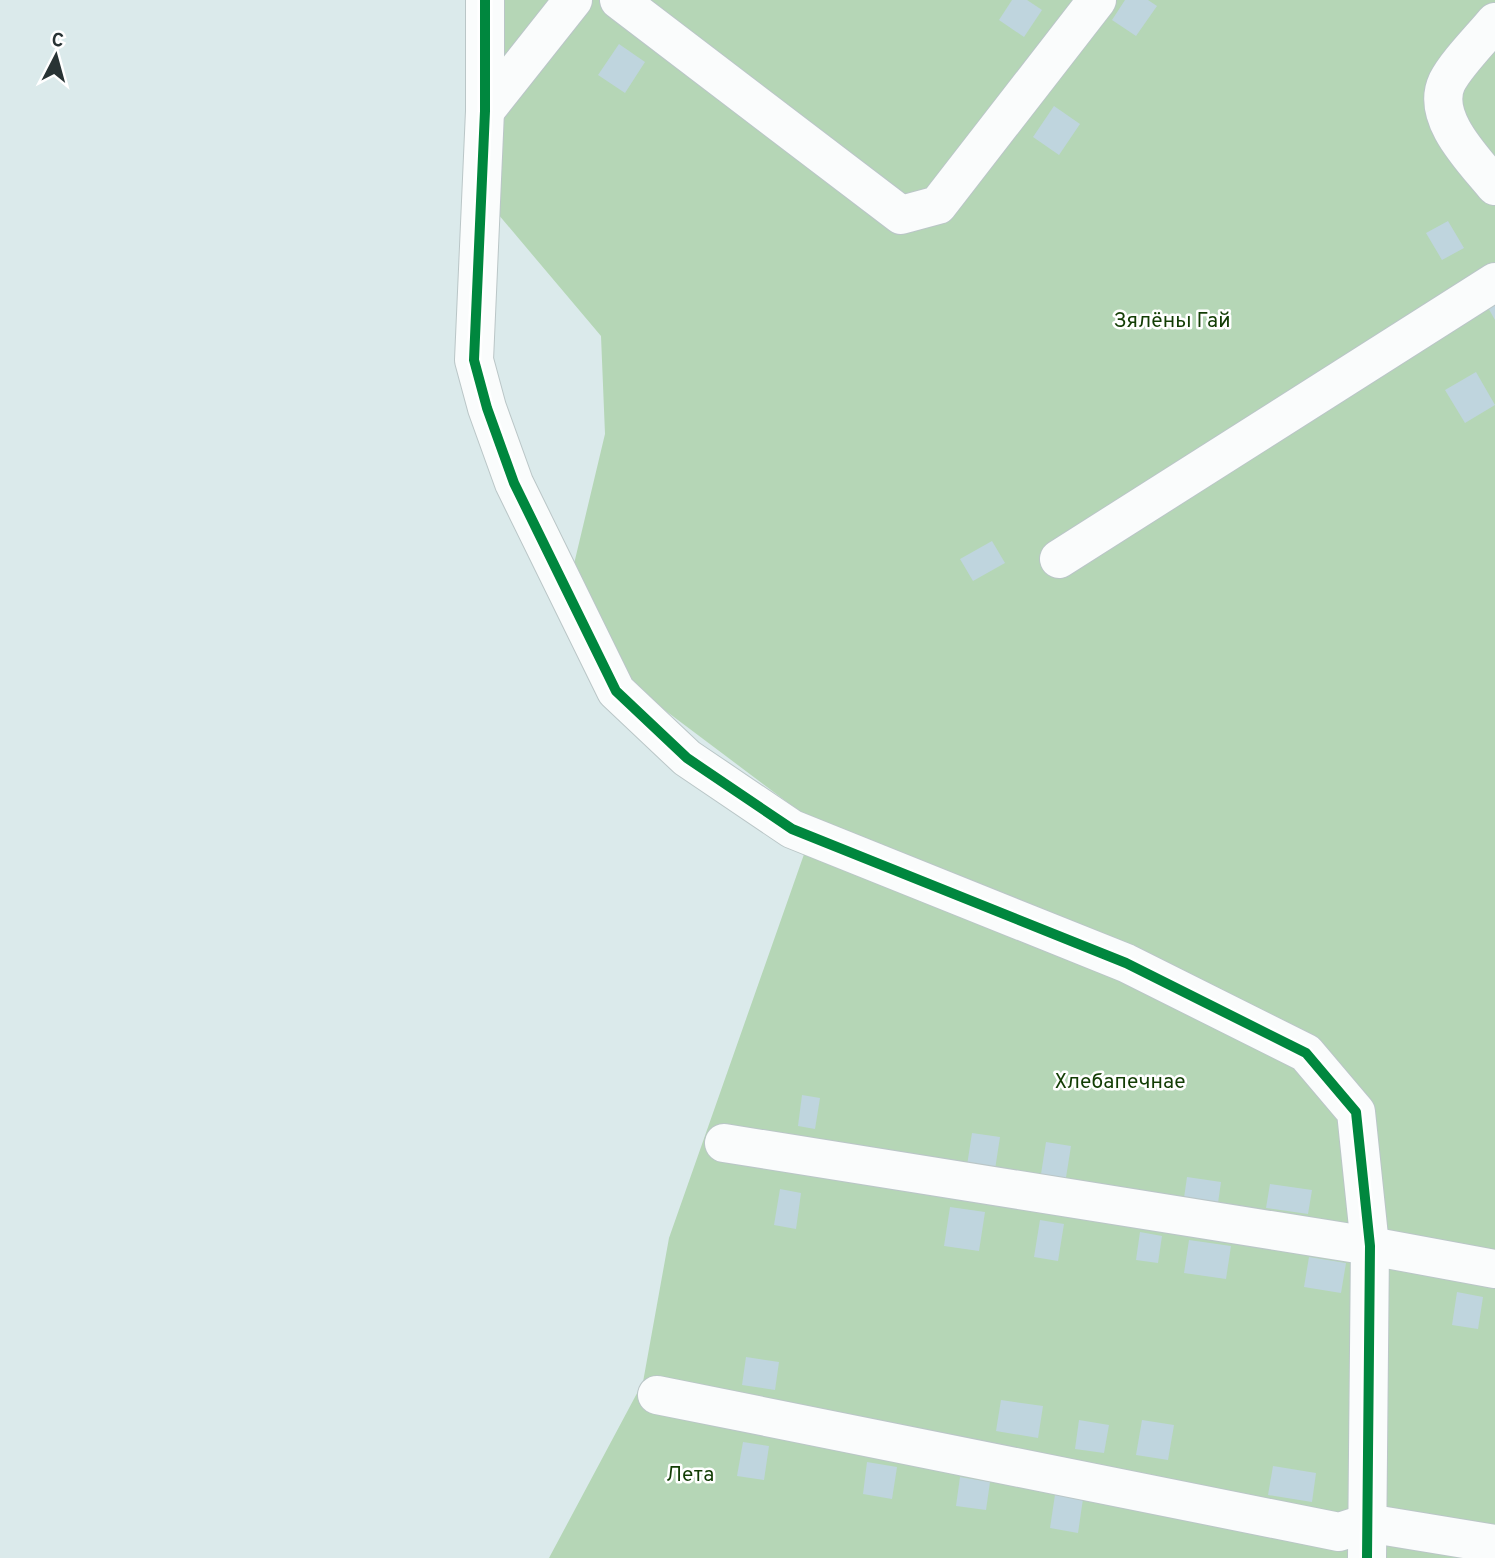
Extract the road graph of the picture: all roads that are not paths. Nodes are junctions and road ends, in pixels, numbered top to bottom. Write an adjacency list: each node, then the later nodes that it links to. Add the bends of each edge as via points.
1 (485, 0): 6 (street)
2 (573, 0): 6 (street)
3 (619, 0): 4 (street, via 901,215 938,205)
4 (1097, 0)
5 (1495, 22): 7 (street, via 1446,83 1442,107 1454,134)
6 (485, 111): 11 (street, via 474,360 514,483 616,691 687,758 792,829 1126,963 1306,1053 1356,1112)
7 (1495, 186)
8 (1495, 282): 9 (street)
9 (1059, 559)
10 (724, 1143): 11 (street)
11 (1370, 1246): 12 (street); 14 (street)
12 (1495, 1269)
13 (657, 1395): 14 (street)
14 (1367, 1541): 15 (street)
15 (1495, 1544)

